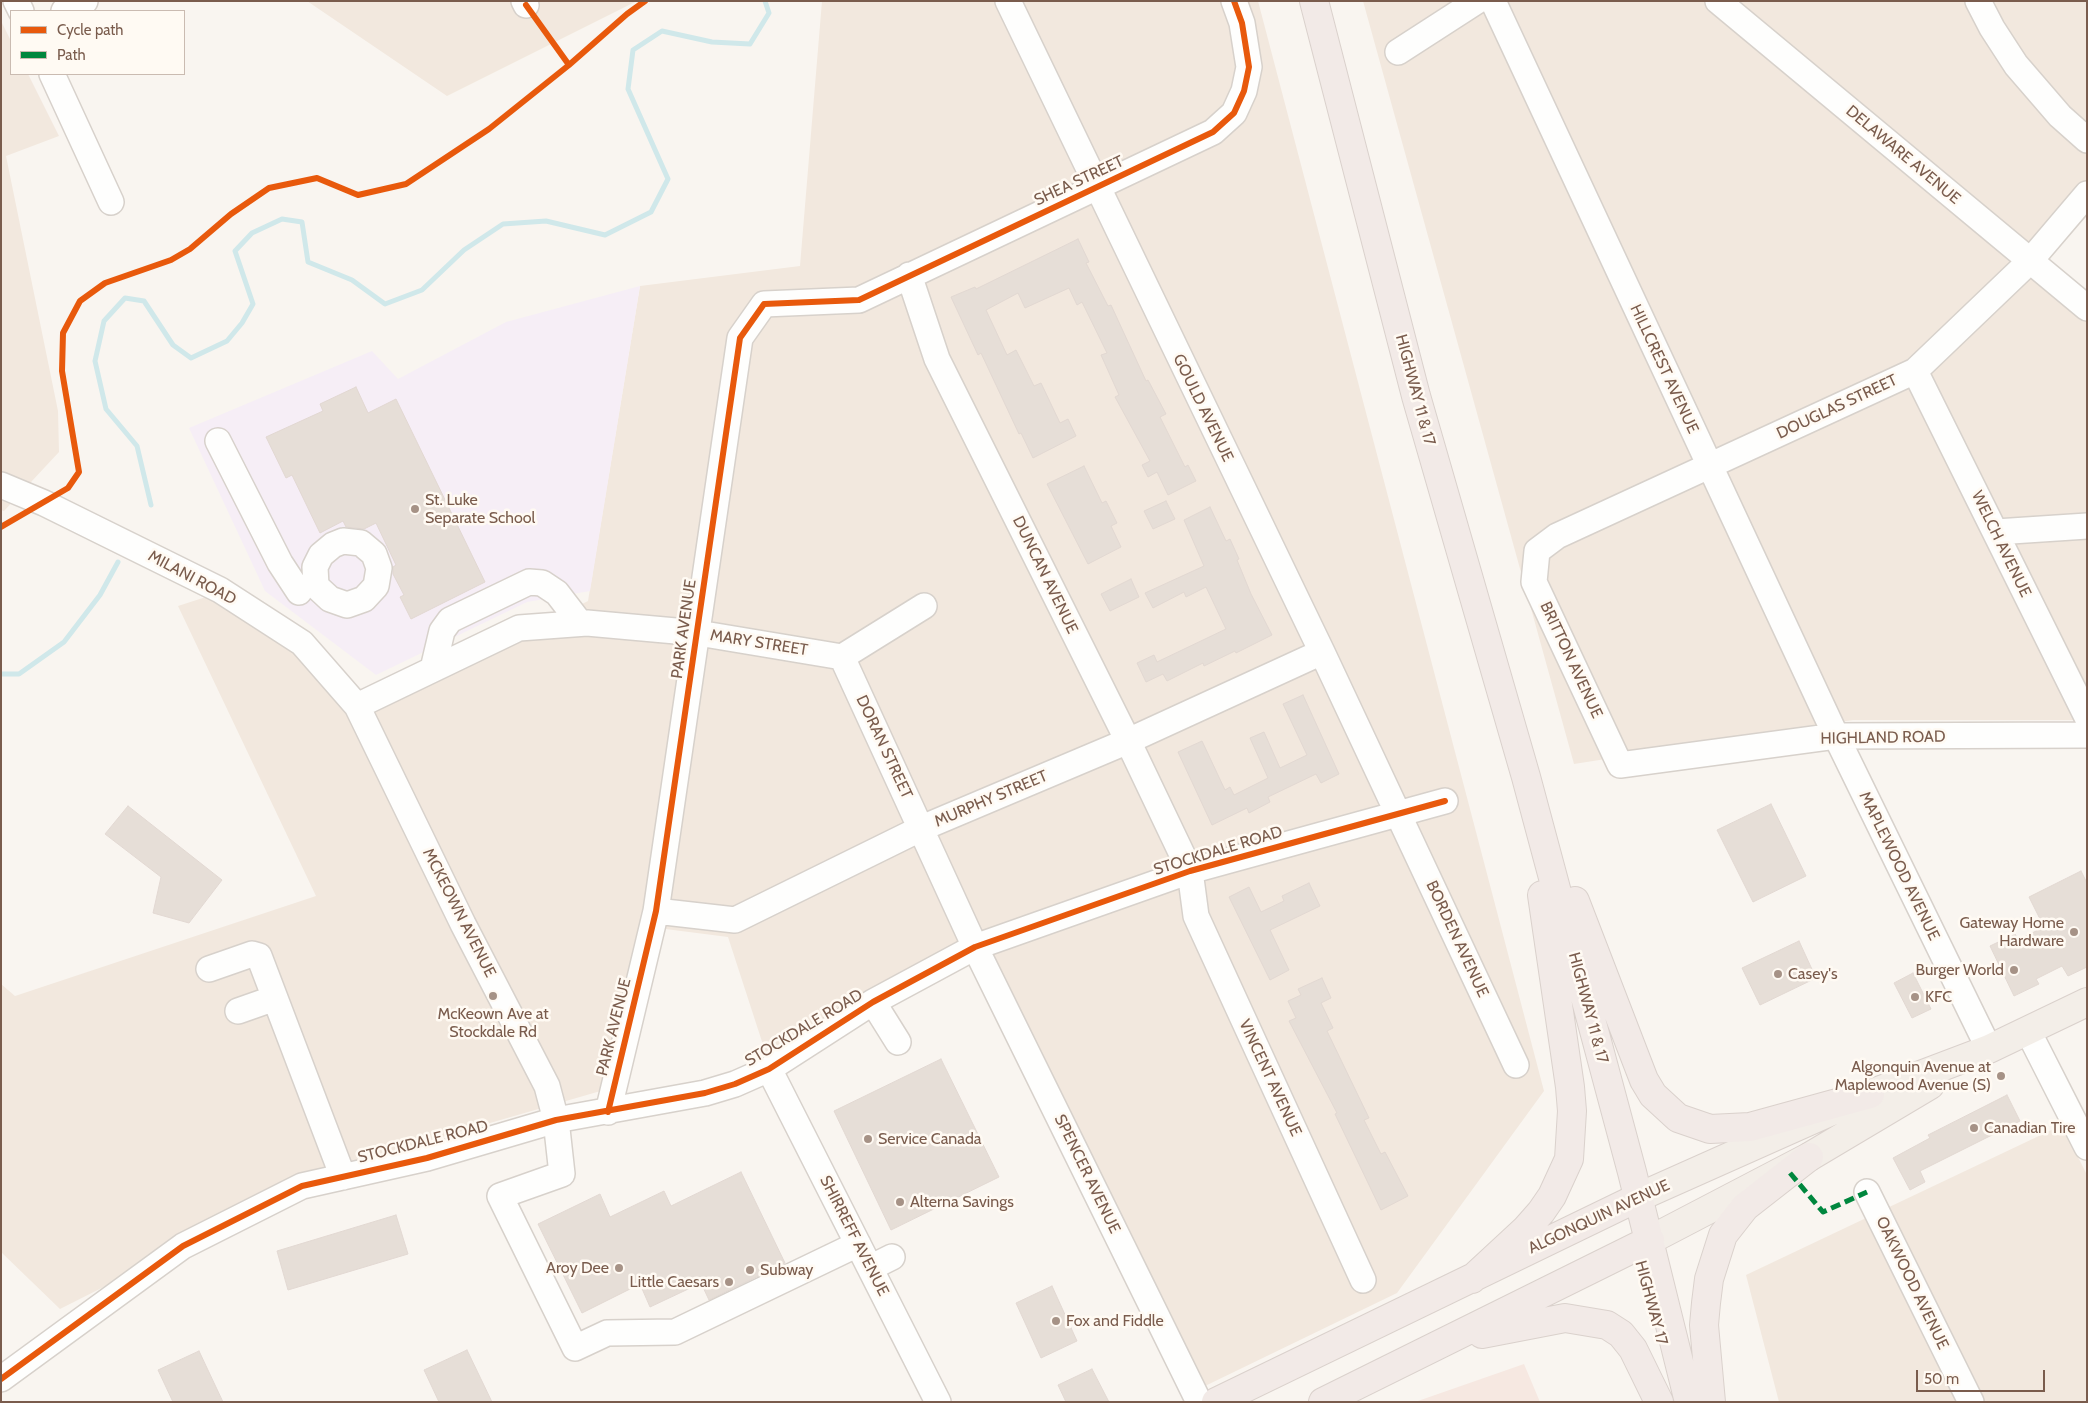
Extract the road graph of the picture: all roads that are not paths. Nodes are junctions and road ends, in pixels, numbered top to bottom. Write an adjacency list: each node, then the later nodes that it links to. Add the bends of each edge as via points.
1 (85, 1): 9 (street)
2 (1008, 1): 13 (street, GOULD AVENUE)
3 (1234, 1): 13 (street, SHEA STREET, via 1242,23 1249,67 1244,91 1234,113 1214,132)
4 (1314, 1): 39 (highway, HIGHWAY 11 & 17, via 1416,396)
5 (1477, 1): 10 (street)
6 (1493, 1): 21 (street, HILLCREST AVENUE)
7 (1718, 1): 16 (street, DELAWARE AVENUE)
8 (1978, 1): 12 (street, via 2016,65 2060,116)
9 (66, 10)
10 (1398, 52)
11 (52, 75): 15 (street)
12 (2087, 140)
13 (1097, 188): 17 (street, SHEA STREET); 30 (street, GOULD AVENUE)
14 (2087, 194): 16 (street, DOUGLAS STREET)
15 (111, 202)
16 (2030, 261): 18 (street, DELAWARE AVENUE); 19 (street, DOUGLAS STREET)
17 (909, 275): 29 (street, PARK AVENUE, via 859,300 764,304 740,338); 37 (street, DUNCAN AVENUE, via 937,359)
18 (2087, 308)
19 (1914, 372): 21 (street, DOUGLAS STREET); 24 (street, WELCH AVENUE)
20 (218, 441): 28 (street, via 280,563 308,589)
21 (1708, 466): 25 (street, DOUGLAS STREET, via 1557,536); 36 (street, HILLCREST AVENUE)
22 (1, 485): 28 (street, MILANI ROAD, via 220,590)
23 (2087, 526): 24 (street)
24 (1996, 532): 34 (street, WELCH AVENUE)
25 (1537, 551): 38 (street, BRITTON AVENUE, via 1534,582)
26 (924, 606): 31 (street)
27 (580, 623): 29 (street, MARY STREET); 32 (street, MARY STREET, via 520,628); 32 (street, via 557,593 542,583 529,582 450,620 442,631)
28 (277, 628): 33 (street, MILANI ROAD, via 302,644)
29 (698, 633): 31 (street, MARY STREET); 44 (street, PARK AVENUE)
30 (1322, 652): 37 (street, MURPHY STREET); 41 (street, GOULD AVENUE)
31 (842, 657): 42 (street, DORAN STREET)
32 (433, 669): 33 (street, MARY STREET)
33 (358, 706): 58 (street, MCKEOWN AVENUE, via 463,924 547,1086)
34 (2087, 718)
35 (2087, 735): 36 (street, HIGHLAND ROAD)
36 (1836, 736): 38 (street, HIGHLAND ROAD); 53 (street, MAPLEWOOD AVENUE)
37 (1128, 741): 42 (street, MURPHY STREET); 43 (street, DUNCAN AVENUE)
38 (1620, 765)
39 (1526, 777): 56 (highway, via 1644,1080 1666,1108 1690,1124 1726,1130 1750,1127); 63 (highway, HIGHWAY 11 & 17, via 1588,1061); 66 (highway, via 1570,1087 1570,1151 1561,1178 1540,1212)
40 (1445, 801): 41 (street, STOCKDALE ROAD)
41 (1398, 814): 43 (street, STOCKDALE ROAD); 54 (street, BORDEN AVENUE)
42 (922, 828): 44 (street, MURPHY STREET, via 734,920); 45 (street, DORAN STREET)
43 (1190, 872): 45 (street, STOCKDALE ROAD); 67 (street, VINCENT AVENUE, via 1196,916)
44 (656, 911): 57 (street, PARK AVENUE)
45 (975, 947): 48 (street, STOCKDALE ROAD); 71 (street, SPENCER AVENUE)
46 (209, 969): 47 (street, via 252,954 259,956)
47 (275, 998): 50 (street); 61 (street)
48 (873, 1002): 52 (street); 55 (street, STOCKDALE ROAD)
49 (2087, 1002): 51 (main road, ALGONQUIN AVENUE)
50 (238, 1011)
51 (2028, 1032): 53 (main road, ALGONQUIN AVENUE); 59 (street)
52 (898, 1042)
53 (1988, 1050): 56 (main road, ALGONQUIN AVENUE); 60 (main road, ALGONQUIN AVENUE)
54 (1516, 1065)
55 (769, 1069): 57 (street, STOCKDALE ROAD, via 705,1093); 64 (street, SHIRREFF AVENUE)
56 (1870, 1094): 63 (main road, ALGONQUIN AVENUE)
57 (608, 1112): 58 (street, STOCKDALE ROAD)
58 (556, 1120): 61 (street, STOCKDALE ROAD, via 427,1158); 64 (street, MCKEOWN AVENUE, via 562,1174 500,1196 575,1348 607,1333 675,1332)
59 (2087, 1147)
60 (1809, 1157): 65 (main road, ALGONQUIN AVENUE); 77 (highway, via 1745,1207 1723,1235 1710,1279 1704,1325)
61 (343, 1176): 69 (street, STOCKDALE ROAD, via 302,1186 183,1246)
62 (1867, 1192): 78 (street, OAKWOOD AVENUE)
63 (1631, 1201): 65 (highway, HIGHWAY 11 & 17); 66 (highway, ALGONQUIN AVENUE)
64 (858, 1244): 70 (street, SHIRREFF AVENUE, via 881,1263)
65 (1643, 1244): 68 (highway, ALGONQUIN AVENUE); 75 (highway, HIGHWAY 17); 76 (highway, HIGHWAY 17)
66 (1472, 1279): 72 (highway, ALGONQUIN AVENUE)
67 (1363, 1280)
68 (1442, 1343): 73 (highway, ALGONQUIN AVENUE); 74 (highway, via 1565,1318 1607,1325 1620,1334 1633,1350)
69 (1, 1379)
70 (938, 1402)
71 (1199, 1402)
72 (1216, 1402)
73 (1324, 1402)
74 (1660, 1402)
75 (1678, 1402)
76 (1689, 1402)
77 (1710, 1402)
78 (1971, 1402)

